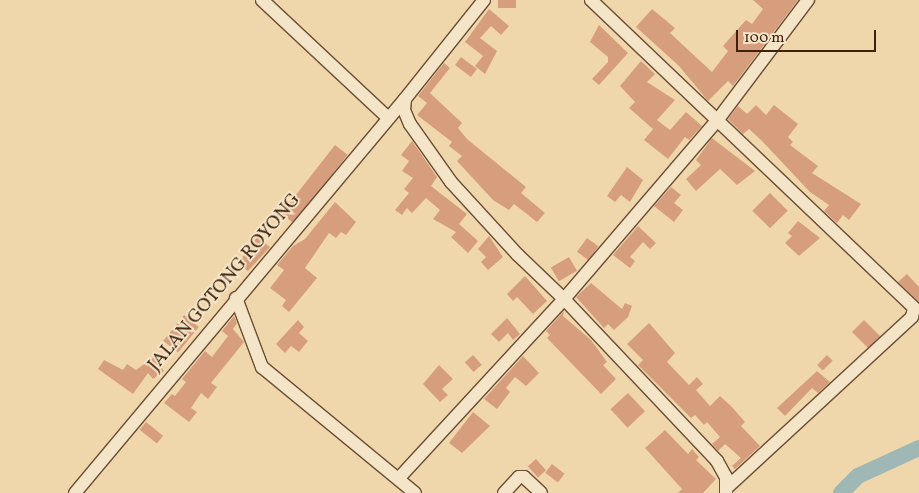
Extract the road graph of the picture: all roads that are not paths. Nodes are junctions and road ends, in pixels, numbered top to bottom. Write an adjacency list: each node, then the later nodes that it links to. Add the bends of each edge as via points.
1 (262, 0): 6 (street)
2 (484, 0): 5 (street, JALAN GOTONG ROYONG)
3 (592, 0): 7 (street)
4 (808, 0): 7 (street)
5 (406, 99): 6 (street, JALAN GOTONG ROYONG); 9 (street, via 404,110 410,124 451,182 518,255)
6 (388, 118): 8 (street, JALAN GOTONG ROYONG)
7 (718, 118): 9 (street); 11 (street, via 914,311 794,430)
8 (236, 298): 10 (street, via 262,367); 12 (street, JALAN GOTONG ROYONG)
9 (564, 299): 10 (street); 11 (street, via 713,456 726,477)
10 (398, 478): 13 (street)
11 (727, 490)
12 (75, 493)
13 (415, 493)
14 (504, 493): 15 (street, via 519,478 530,480)
15 (541, 493)

